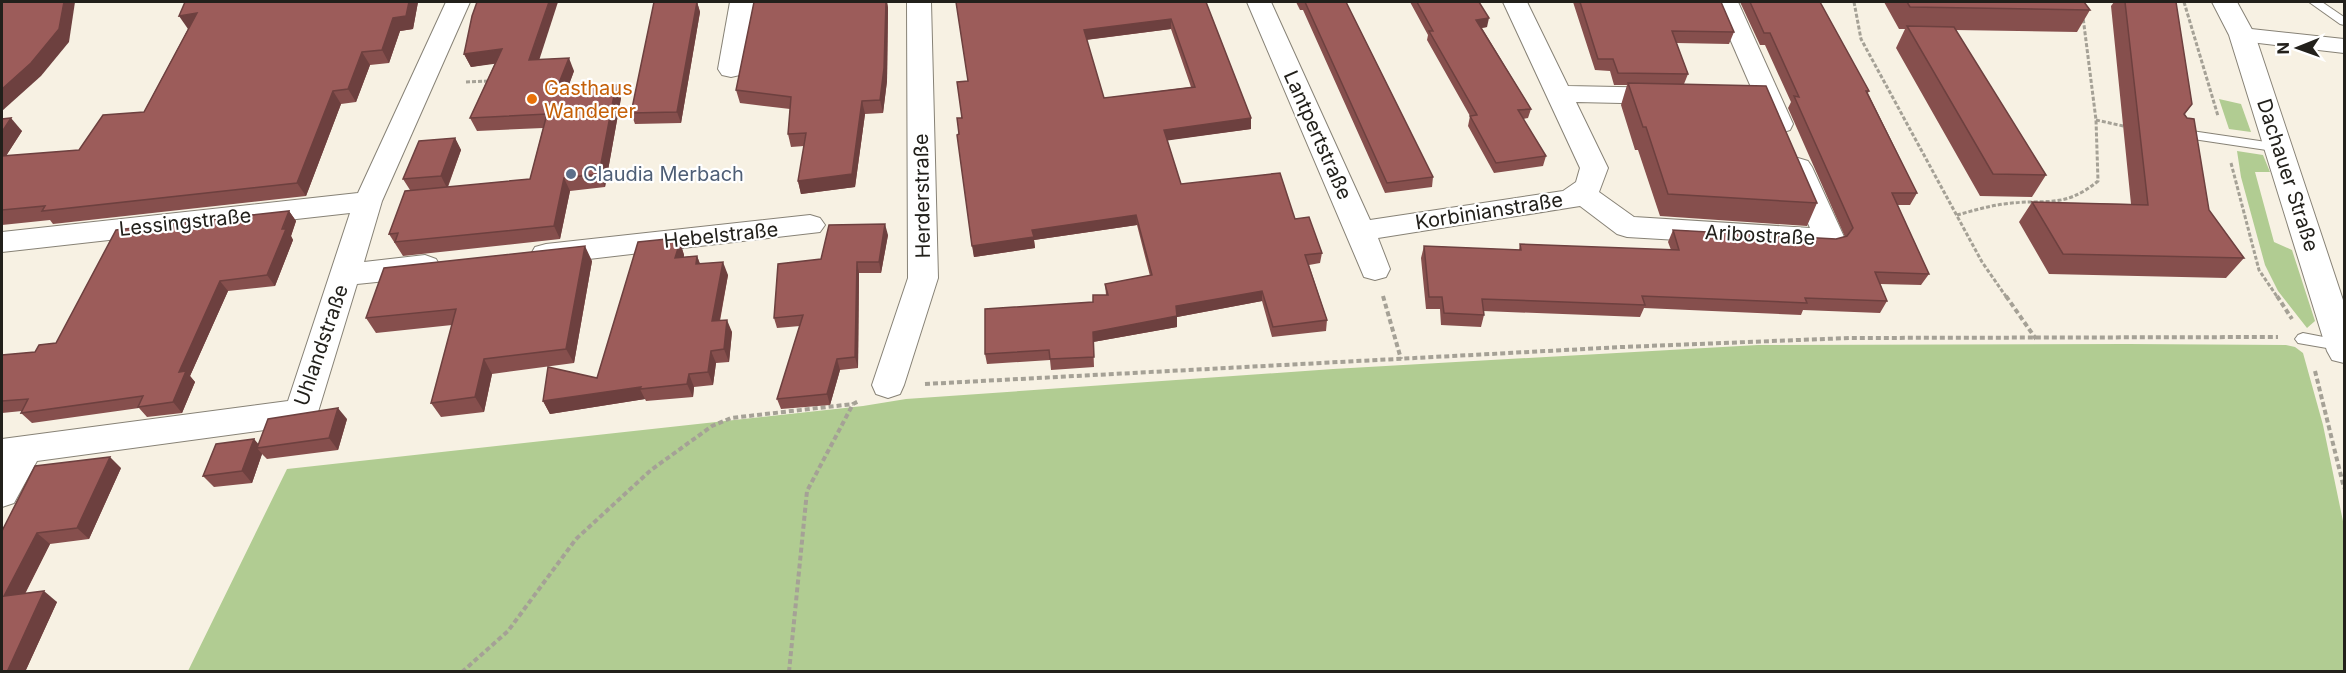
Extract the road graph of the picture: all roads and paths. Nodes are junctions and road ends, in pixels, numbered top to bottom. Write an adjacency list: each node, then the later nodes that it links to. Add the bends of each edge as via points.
1 (458, 2): 26 (street, Uhlandstraße)
2 (742, 2): 15 (street)
3 (919, 2): 40 (street, Herderstraße, via 923,278)
4 (1259, 2): 29 (street, Lantpertstraße)
5 (1515, 2): 18 (street, Korbinianstraße)
6 (1726, 2): 25 (street, Aribostraße, via 1756,97 1830,238 1628,227)
7 (1854, 2): 27 (path, via 1861,39)
8 (2184, 2): 23 (path)
9 (2225, 2): 13 (street, Dachauer Straße)
10 (2315, 2): 12 (lane)
11 (2083, 16): 20 (path)
12 (2344, 22)
13 (2242, 35): 14 (street); 24 (street, Dachauer Straße)
14 (2344, 46)
15 (731, 69)
16 (466, 82): 17 (path, via 492,81)
17 (488, 91)
18 (1559, 94): 19 (street); 25 (street, Korbinianstraße, via 1594,168 1592,181)
19 (1687, 96)
20 (2097, 120): 21 (path); 27 (path, via 2098,181 2081,195 2060,201 2004,204)
21 (2123, 126)
22 (2178, 133): 23 (lane)
23 (2226, 139): 24 (lane); 35 (path, via 2259,270)
24 (2280, 148): 37 (street, Dachauer Straße)
25 (1582, 194): 29 (street, Korbinianstraße, via 1568,200)
26 (368, 201): 30 (street, Lessingstraße); 34 (street, Uhlandstraße)
27 (1957, 215): 36 (path, via 1982,262)
28 (810, 225): 31 (street, Hebelstraße)
29 (1361, 231): 33 (street, Lantpertstraße)
30 (2, 242)
31 (520, 256)
32 (450, 264): 34 (street)
33 (1375, 269): 38 (path)
34 (345, 275): 42 (street, Uhlandstraße, via 301,412)
35 (2301, 334): 36 (path); 37 (lane)
36 (2036, 339): 38 (path, via 1849,338)
37 (2344, 348)
38 (1401, 359): 40 (path)
39 (2314, 367): 43 (path)
40 (888, 385): 41 (path)
41 (853, 404): 45 (path, via 731,418 712,426 651,470 576,539 508,630); 46 (path, via 807,491)
42 (14, 451): 44 (street)
43 (2344, 488)
44 (2, 493)
45 (462, 672)
46 (789, 672)

